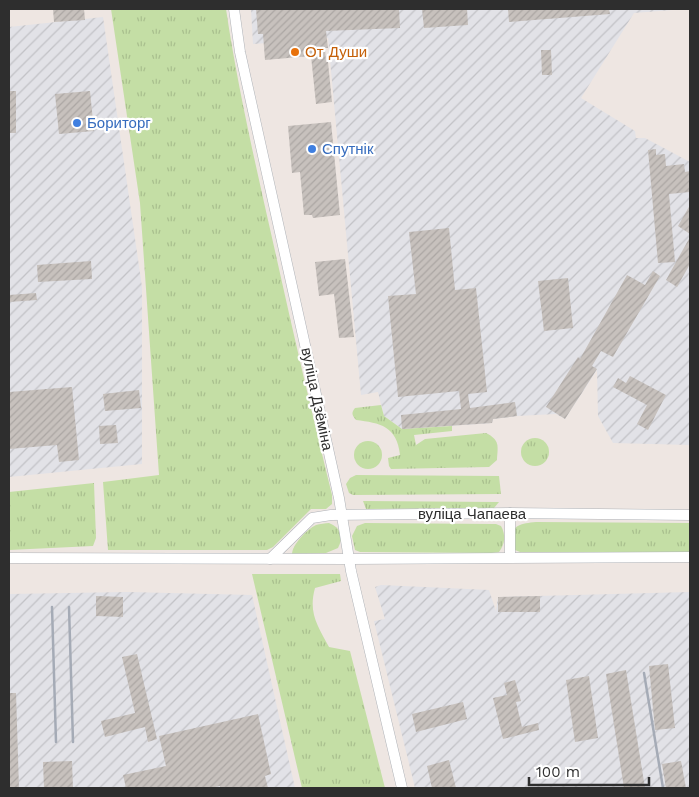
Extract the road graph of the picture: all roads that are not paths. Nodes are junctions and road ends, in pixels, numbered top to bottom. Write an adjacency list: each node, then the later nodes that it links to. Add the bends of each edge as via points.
1 (234, 9): 3 (main road, вуліца Дзёміна, via 240,52)
2 (510, 513): 3 (main road, вуліца Чапаева); 4 (main road, вуліца Чапаева); 5 (main road)
3 (342, 515): 8 (main road, вуліца Чапаева, via 312,518); 9 (main road, вуліца Дзёміна)
4 (690, 515)
5 (510, 557): 6 (main road); 9 (main road)
6 (690, 557)
7 (9, 558): 8 (main road)
8 (270, 559): 9 (main road)
9 (350, 559): 10 (main road, вуліца Дзёміна)
10 (402, 788)

